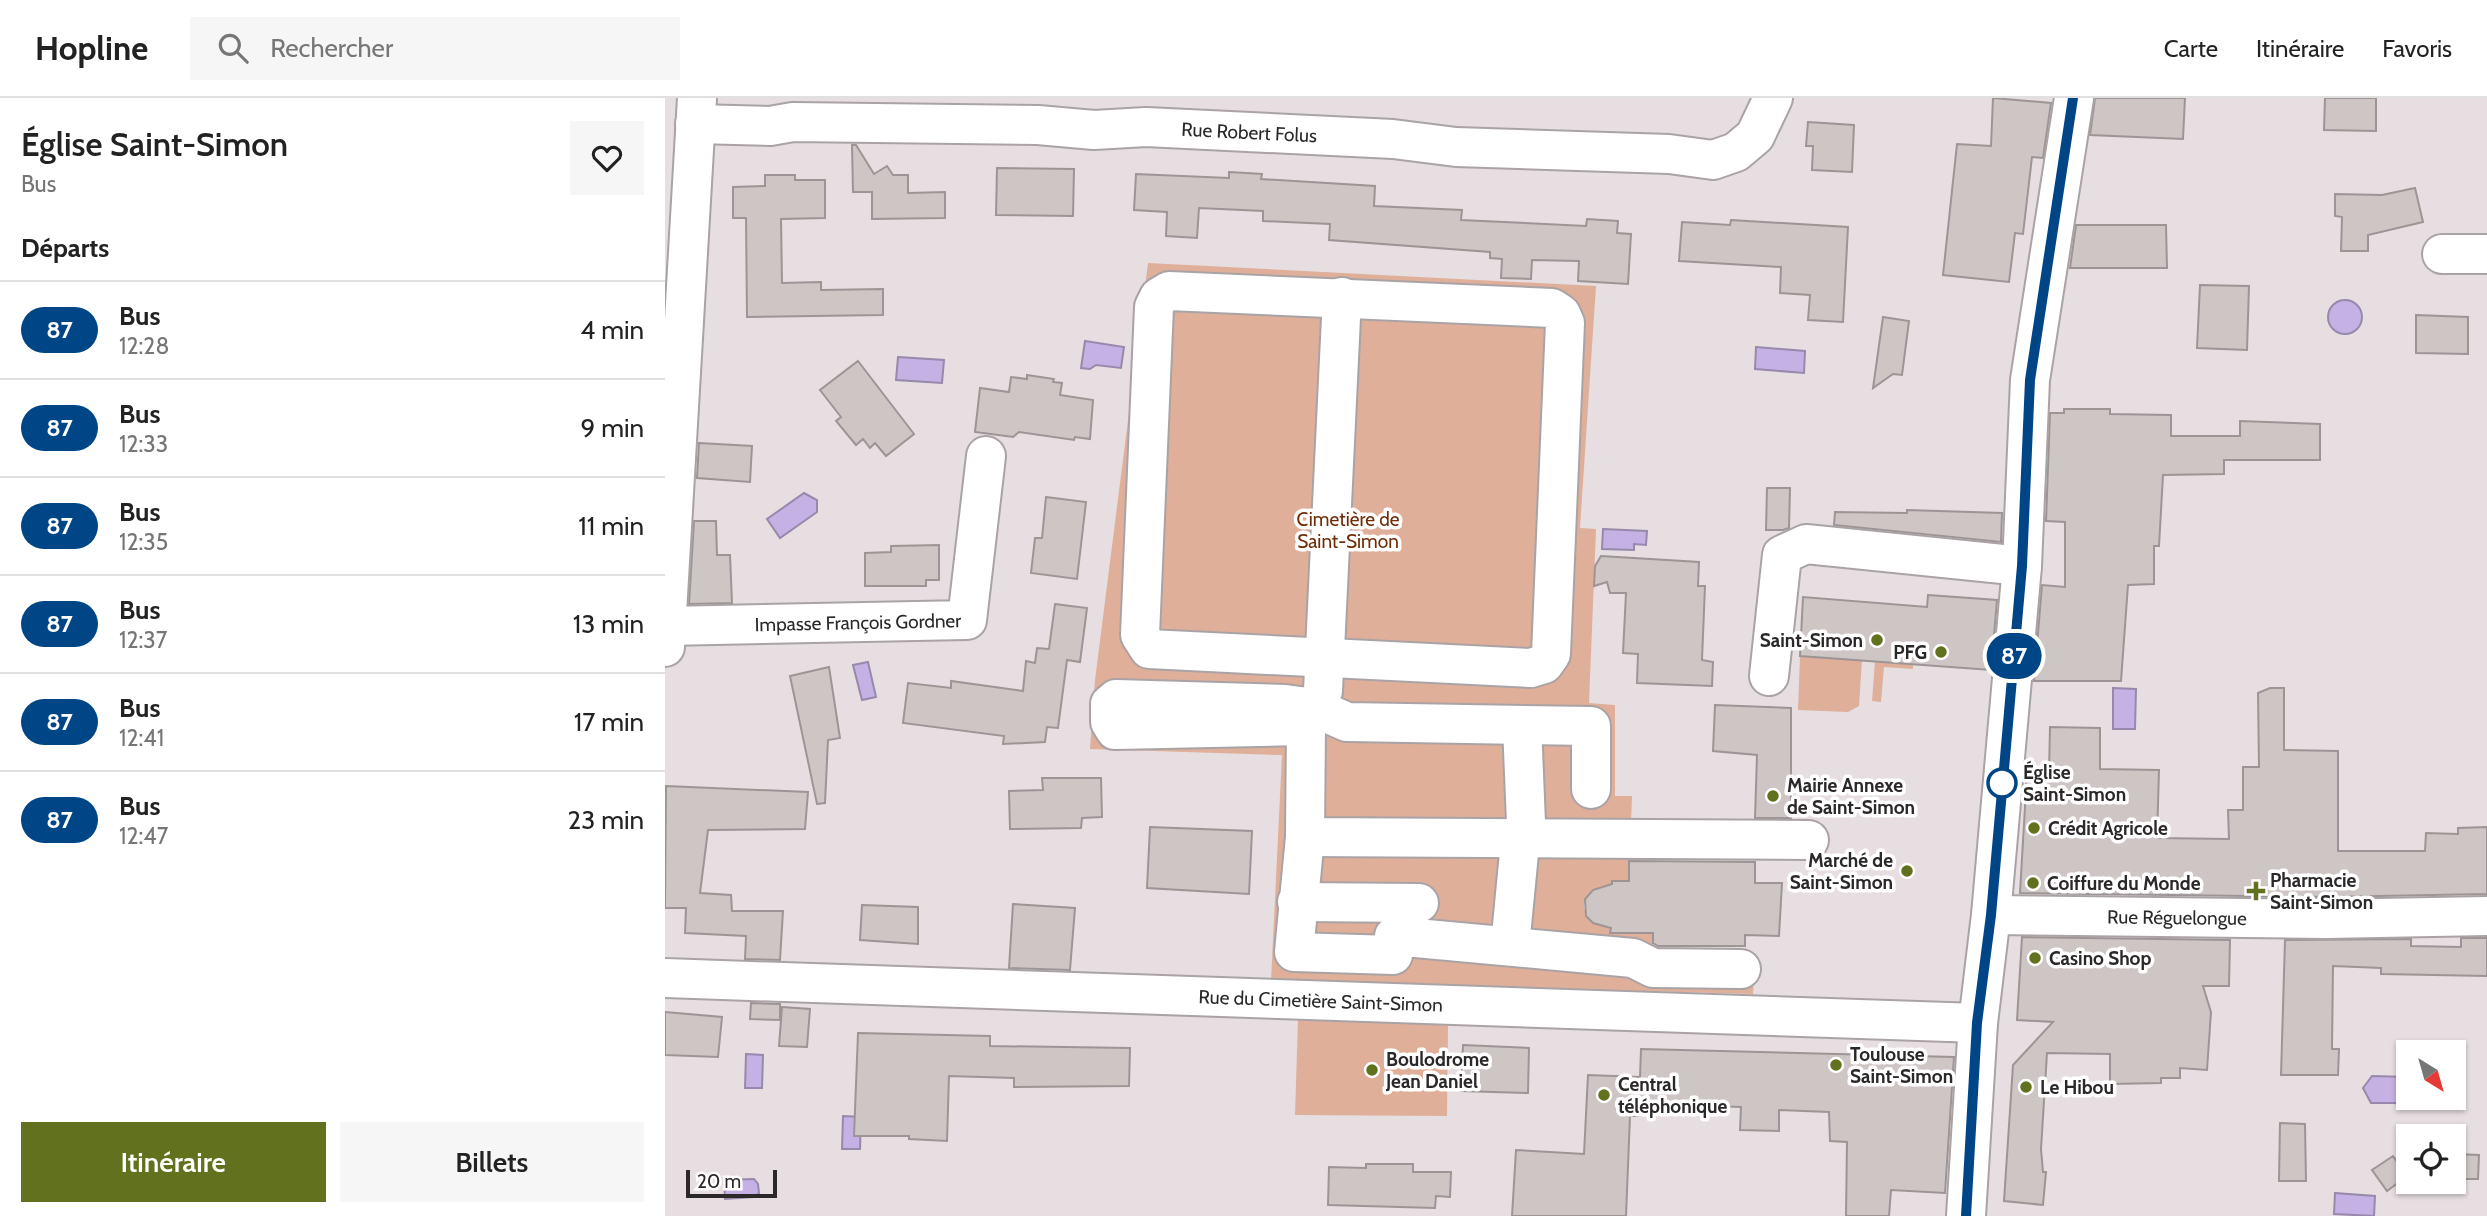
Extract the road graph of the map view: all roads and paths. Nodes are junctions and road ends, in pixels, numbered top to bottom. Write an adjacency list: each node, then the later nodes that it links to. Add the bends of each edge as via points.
1 (1773, 98): 3 (street, Rue Robert Folus, via 1755,136 1736,152 1713,160 1146,127 1094,130 1038,125 793,122 770,126)
2 (2074, 98): 8 (street, via 2030,380)
3 (696, 111): 9 (street)
4 (2442, 254): 5 (street)
5 (2487, 254)
6 (1342, 297): 10 (street); 10 (street, via 1169,291 1154,307 1143,643 1149,649); 10 (street, via 1552,308 1561,314 1565,323 1551,654 1544,664 1531,668)
7 (986, 456): 9 (street, Impasse François Gordner, via 967,620)
8 (2022, 566): 11 (street, via 1807,544 1782,555); 20 (street)
9 (666, 637)
10 (1323, 659): 12 (street, via 1323,691)
11 (1769, 676)
12 (1310, 717): 13 (street, via 1347,722); 15 (street)
13 (1522, 725): 14 (street, via 1591,726); 16 (street)
14 (1591, 789)
15 (1305, 836): 16 (street); 18 (street)
16 (1523, 839): 17 (street); 22 (street)
17 (1809, 840)
18 (1297, 902): 19 (street); 19 (street, via 1294,952 1393,955)
19 (1403, 914): 22 (street)
20 (1991, 915): 21 (street, Rue Réguelongue); 25 (street)
21 (2487, 916)
22 (1510, 947): 23 (street, via 1633,958 1653,968)
23 (1741, 969)
24 (665, 978): 25 (street, Rue du Cimetière Saint-Simon)
25 (1977, 1023): 26 (street)
26 (1966, 1216)

